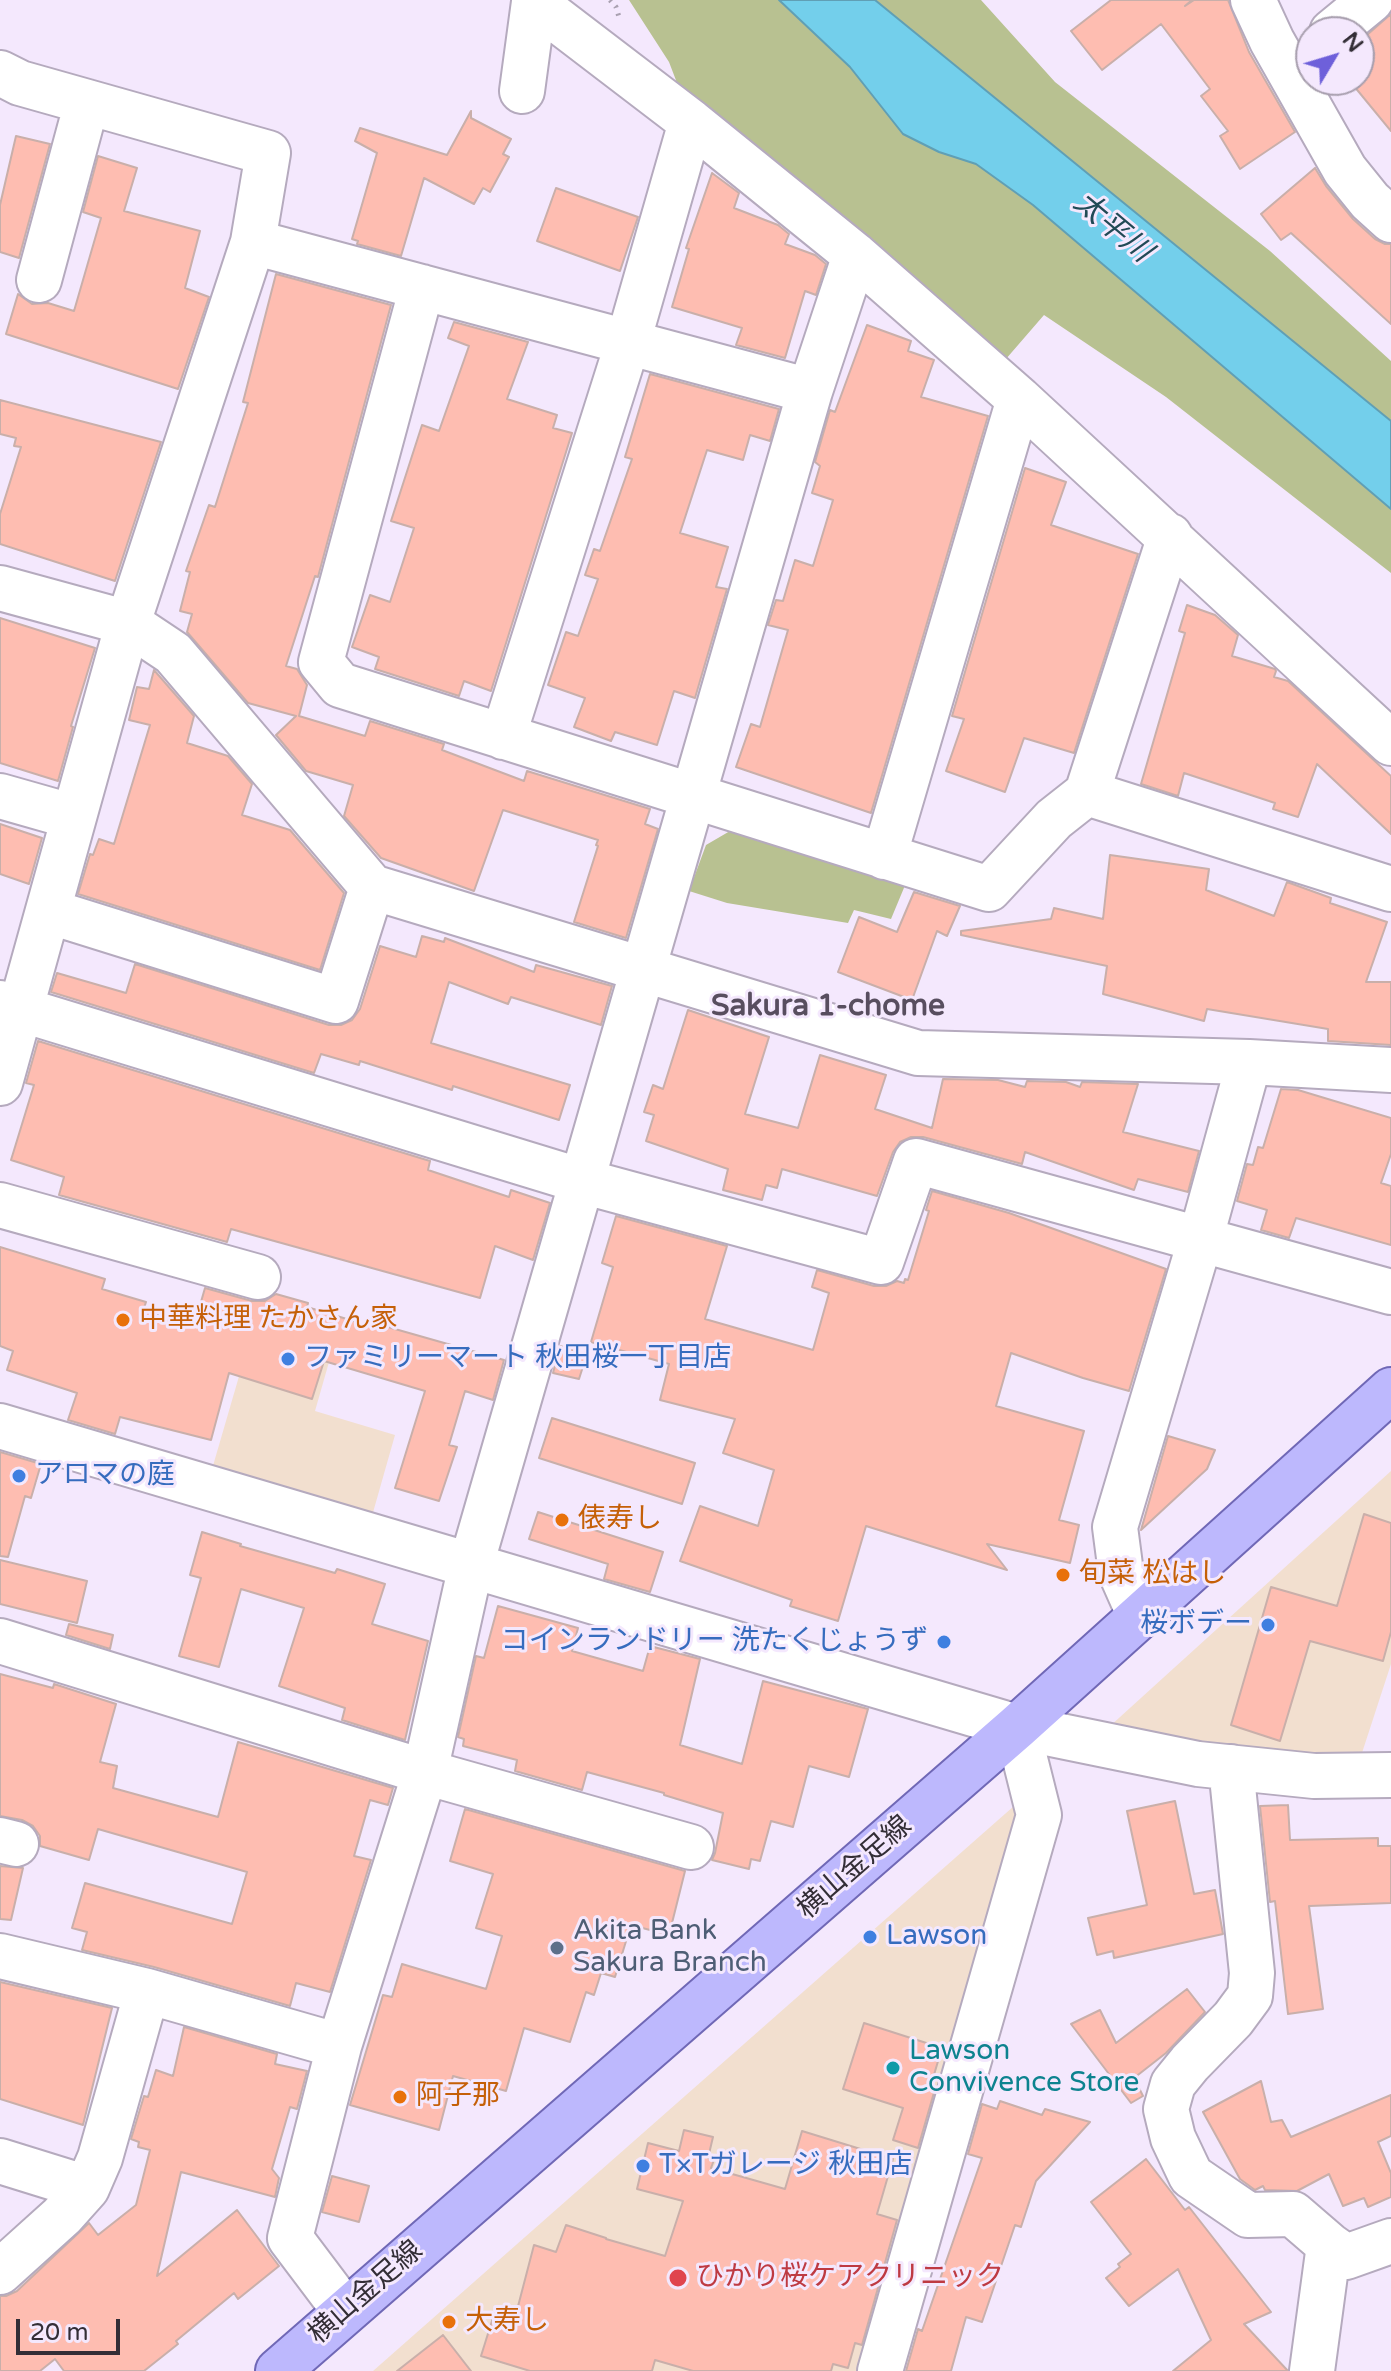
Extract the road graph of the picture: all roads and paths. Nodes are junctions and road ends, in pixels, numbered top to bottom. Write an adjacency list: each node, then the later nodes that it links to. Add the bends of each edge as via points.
1 (1253, 0): 4 (street, via 1272,41)
2 (1371, 0): 3 (street)
3 (1352, 16)
4 (1295, 56)
5 (0, 73): 8 (street)
6 (522, 91): 9 (street, via 534,2)
7 (1314, 96): 10 (street, via 1345,170)
8 (87, 102): 11 (street, via 268,153); 13 (street)
9 (691, 122): 12 (street); 15 (street)
10 (1391, 220)
11 (253, 242): 14 (street); 20 (street)
12 (855, 255): 16 (street); 17 (street)
13 (39, 280)
14 (422, 287): 15 (street); 21 (street, via 321,662 340,685)
15 (628, 342): 16 (street); 21 (street)
16 (810, 391): 25 (street)
17 (1019, 399): 18 (street); 27 (street)
18 (1170, 536): 22 (street); 23 (street)
19 (0, 588): 20 (street)
20 (128, 623): 26 (street); 28 (street, via 173,653)
21 (503, 737): 25 (street)
22 (1391, 743)
23 (1087, 793): 27 (street, via 1054,819 989,889); 29 (street)
24 (0, 796): 26 (street)
25 (693, 797): 27 (street); 31 (street)
26 (74, 817): 30 (street)
27 (884, 857)
28 (372, 887): 30 (street, via 336,1001); 31 (street)
29 (1391, 889)
30 (48, 911): 32 (street)
31 (643, 968): 33 (street, via 918,1053); 36 (street)
32 (10, 1006): 35 (street); 36 (street)
33 (1249, 1062): 34 (street); 38 (street)
34 (1391, 1070)
35 (0, 1083)
36 (582, 1181): 38 (street, via 881,1262 916,1161); 43 (street)
37 (0, 1205): 39 (street)
38 (1200, 1241): 40 (street); 44 (street, via 1115,1527 1121,1573)
39 (258, 1277)
40 (1391, 1292)
41 (1391, 1390): 44 (main road, 横山金足線)
42 (0, 1426): 43 (street)
43 (471, 1565): 46 (street); 48 (street)
44 (1140, 1616): 46 (main road, 横山金足線)
45 (0, 1641): 48 (street)
46 (1017, 1727): 47 (street); 59 (main road, 横山金足線); 61 (street, via 1039,1815)
47 (1231, 1767): 49 (street, via 1314,1776); 57 (street, via 1250,1996 1173,2084 1166,2109 1191,2176 1248,2215 1293,2214)
48 (425, 1772): 50 (street); 53 (street)
49 (1391, 1775)
50 (691, 1847)
51 (0, 1956): 52 (street)
52 (147, 1991): 53 (street); 55 (street)
53 (339, 2046): 59 (street, via 290,2238)
54 (0, 2161): 55 (street)
55 (87, 2188): 58 (street)
56 (1391, 2241): 57 (street, via 1346,2257)
57 (1329, 2245): 62 (street)
58 (0, 2272)
59 (345, 2311): 60 (main road, 横山金足線)
60 (278, 2371)
61 (880, 2371)
62 (1312, 2371)

